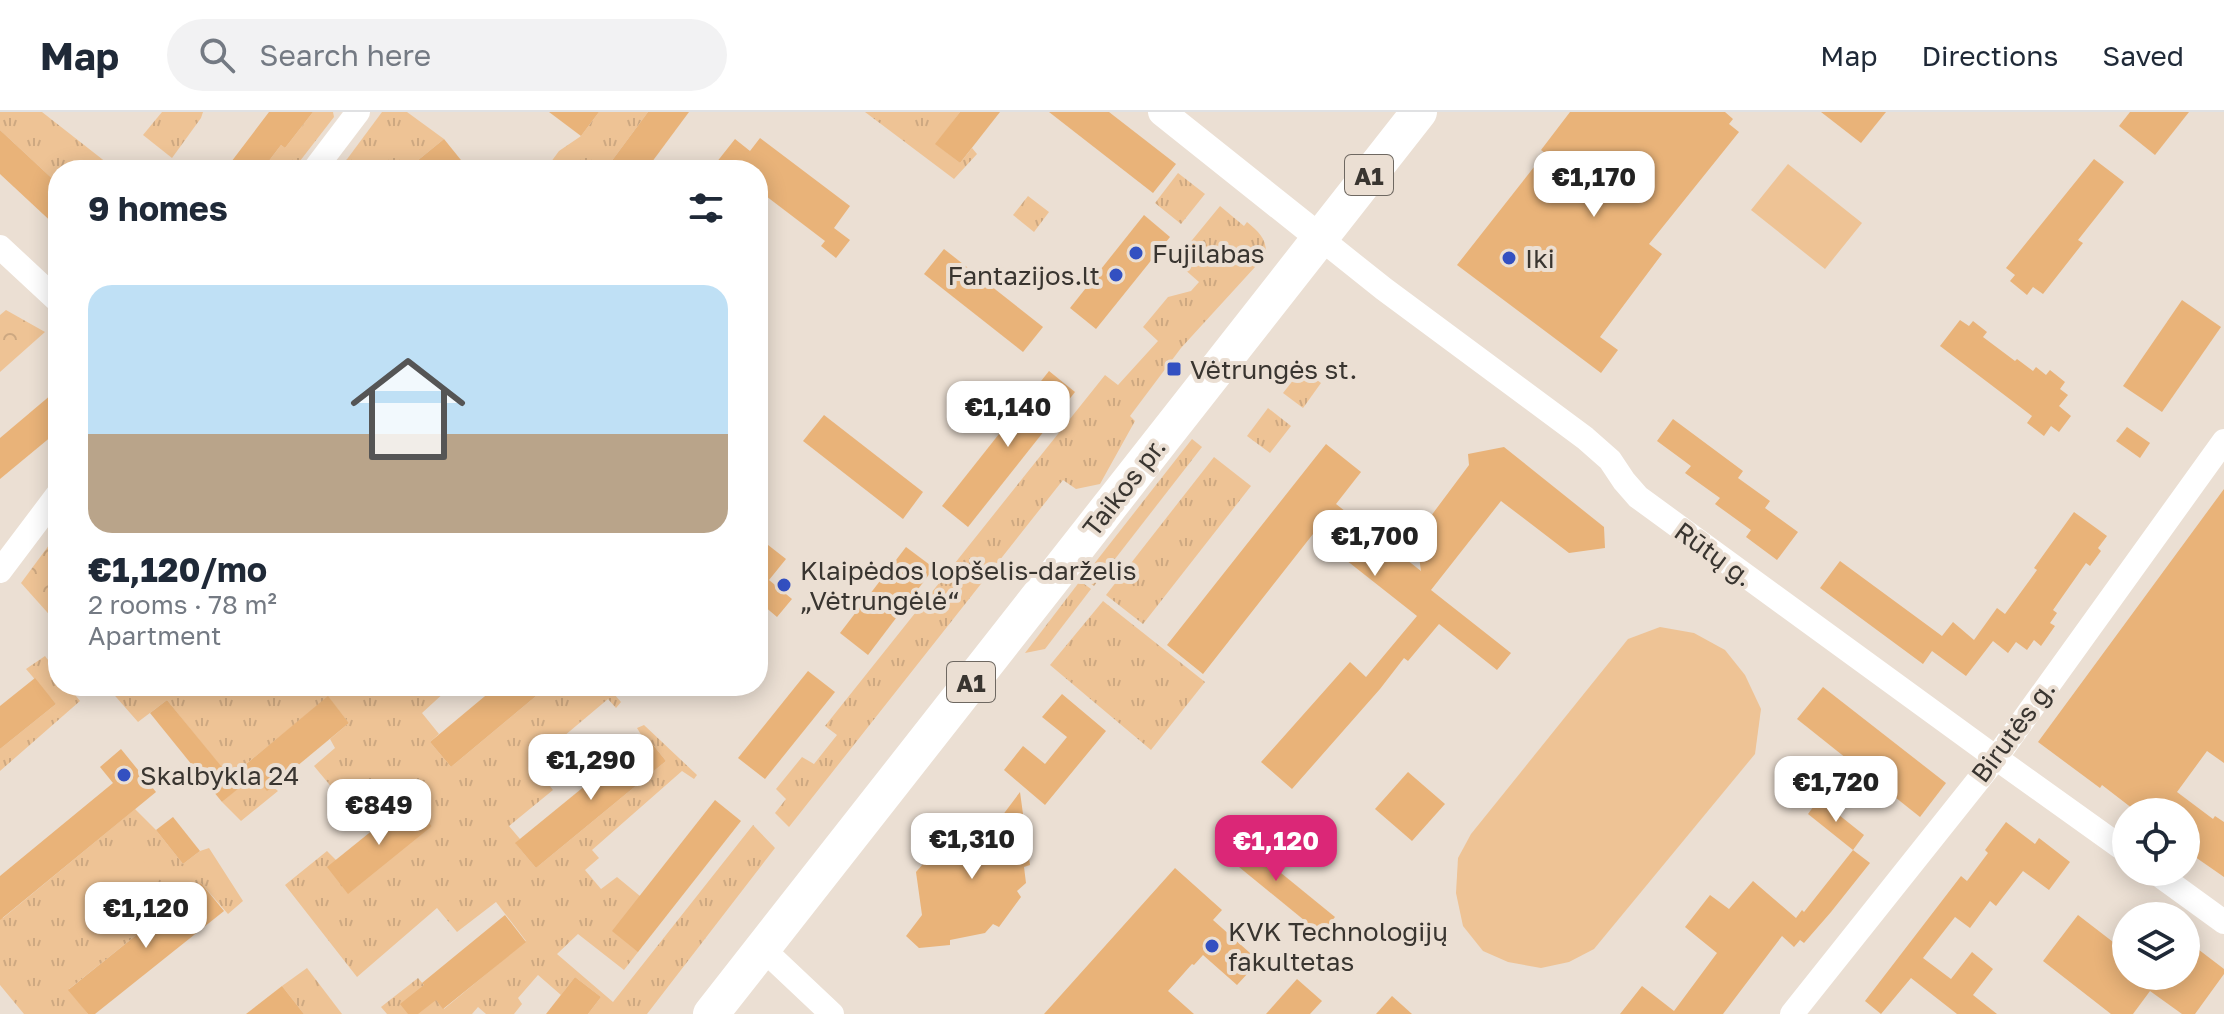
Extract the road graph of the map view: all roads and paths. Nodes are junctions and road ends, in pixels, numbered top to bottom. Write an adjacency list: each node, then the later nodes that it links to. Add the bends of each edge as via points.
1 (358, 112): 4 (street)
2 (1162, 112): 5 (street)
3 (1419, 112): 5 (main road, Taikos pr. / A1)
4 (322, 160)
5 (1320, 238): 11 (street, Rūtų g., via 1585,438 1638,497); 15 (main road, Taikos pr. / A1)
6 (0, 247): 7 (street)
7 (48, 292)
8 (2224, 441): 11 (street, Birutės g.)
9 (48, 507): 10 (street)
10 (0, 571)
11 (1996, 758): 12 (street, Rūtų g.); 18 (street, Birutės g.)
12 (2112, 841)
13 (2174, 886): 14 (street)
14 (2224, 922)
15 (762, 948): 16 (main road, Taikos pr. / A1); 17 (street)
16 (711, 1014)
17 (832, 1014)
18 (1792, 1014)

